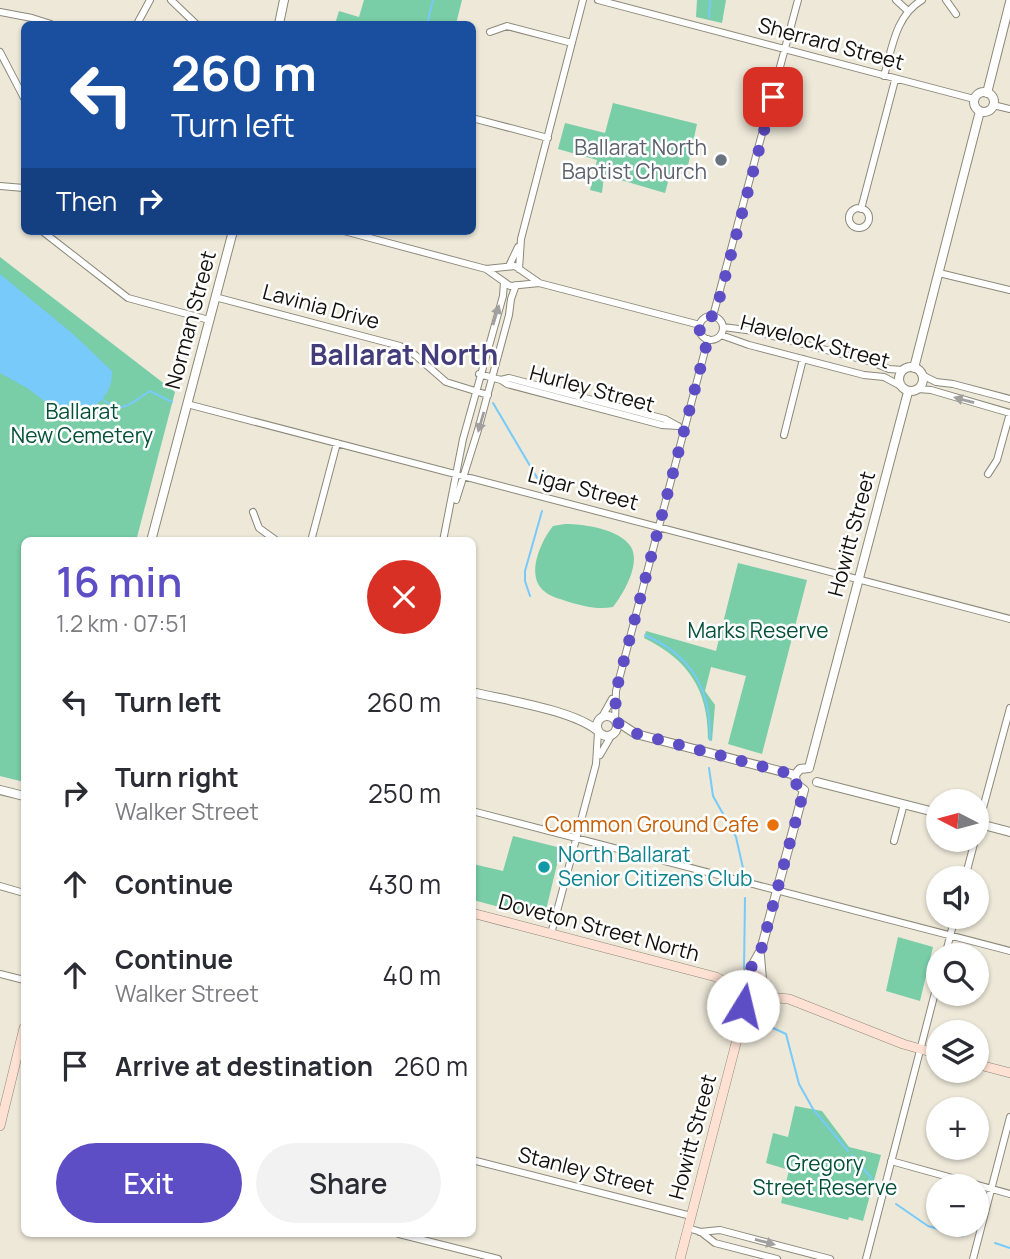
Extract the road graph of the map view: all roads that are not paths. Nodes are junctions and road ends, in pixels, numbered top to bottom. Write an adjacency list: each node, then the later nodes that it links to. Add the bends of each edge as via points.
1 (150, 0): 15 (street)
2 (172, 0): 16 (street)
3 (284, 0): 17 (street)
4 (583, 0): 19 (street)
5 (598, 0): 20 (street, Sherrard Street)
6 (799, 0): 20 (street)
7 (896, 0): 11 (street)
8 (922, 0): 11 (street)
9 (946, 0): 13 (street)
10 (1010, 2): 25 (street)
11 (908, 11): 22 (street)
12 (0, 12): 14 (street)
13 (956, 14)
14 (42, 21)
15 (139, 21)
16 (193, 21)
17 (280, 21)
18 (490, 32): 19 (street, via 507,26)
19 (572, 43): 31 (street)
20 (785, 50): 22 (street, Sherrard Street); 48 (street)
21 (0, 52): 24 (street)
22 (884, 76): 23 (street, Sherrard Street)
23 (895, 80): 26 (street, Sherrard Street); 34 (street)
24 (21, 92)
25 (987, 93): 26 (street); 27 (street)
26 (974, 99): 29 (street)
27 (993, 105): 28 (street); 29 (street)
28 (1010, 109)
29 (980, 111): 42 (street)
30 (476, 119): 31 (street)
31 (548, 138): 38 (street)
32 (0, 186): 33 (street)
33 (21, 188)
34 (861, 209)
35 (47, 235): 49 (street, via 131,300)
36 (232, 235): 47 (street, Norman Street)
37 (359, 235): 40 (street)
38 (522, 239): 39 (street); 41 (street)
39 (508, 266): 40 (street); 41 (street); 43 (street)
40 (486, 269): 43 (street)
41 (520, 270): 44 (street); 45 (street)
42 (939, 273): 46 (street); 54 (street)
43 (503, 281): 45 (street); 56 (street, one-way to 43, via 503,296)
44 (539, 283): 45 (street); 50 (street)
45 (517, 284): 58 (street)
46 (1010, 290)
47 (215, 297): 49 (street, Norman Street); 62 (street, Lavinia Drive, via 400,346 446,382)
48 (713, 316): 50 (street); 51 (street, via 720,320)
49 (209, 320): 65 (street, Norman Street)
50 (699, 325): 52 (street)
51 (722, 331): 52 (street); 53 (street, Havelock Street, via 749,345); 55 (street, Havelock Street, via 754,331)
52 (708, 339): 67 (street)
53 (803, 359): 59 (street, Havelock Street, via 884,377); 68 (street)
54 (914, 368): 55 (street); 57 (street)
55 (903, 370): 59 (street)
56 (479, 374): 58 (street, Hurley Street); 62 (street)
57 (922, 375): 60 (street); 64 (street)
58 (493, 377): 63 (street); 67 (street, Hurley Street, via 587,398)
59 (900, 385): 61 (street)
60 (918, 390): 61 (street); 66 (street, one-way to 60)
61 (908, 391): 78 (street, Howitt Street)
62 (475, 392): 63 (street, Lavinia Drive); 71 (street)
63 (488, 396): 71 (street, one-way to 71)
64 (1010, 399)
65 (187, 404): 69 (street, Ligar Street); 74 (street, Norman Street)
66 (1010, 413): 70 (street, via 997,460)
67 (685, 428): 73 (street)
68 (784, 435)
69 (337, 443): 71 (street, Ligar Street); 76 (street)
70 (988, 474)
71 (460, 475): 73 (street, Ligar Street); 77 (street)
72 (253, 512): 75 (street, via 259,528)
73 (659, 527): 78 (street, Ligar Street); 80 (street)
74 (153, 537)
75 (271, 537)
76 (312, 537)
77 (444, 537)
78 (858, 579): 79 (street, Ligar Street); 91 (street, Howitt Street)
79 (1010, 619)
80 (616, 691): 84 (street); 85 (street)
81 (476, 693): 83 (street)
82 (1010, 708): 86 (street)
83 (566, 716): 84 (street); 87 (street)
84 (602, 717): 85 (street); 87 (street)
85 (615, 721): 88 (street); 89 (street, via 617,729)
86 (1008, 725): 94 (street)
87 (598, 731): 89 (street); 90 (street)
88 (636, 734): 89 (street); 92 (street)
89 (612, 735): 90 (street)
90 (596, 764): 103 (street)
91 (809, 768): 92 (street); 93 (street)
92 (795, 775): 96 (street, via 796,784)
93 (817, 782): 96 (street); 98 (street)
94 (989, 789)
95 (0, 790): 97 (street)
96 (804, 790): 106 (street)
97 (21, 795)
98 (904, 804): 99 (street); 104 (street)
99 (926, 810)
100 (476, 812): 103 (street)
101 (989, 827): 102 (street)
102 (1010, 832)
103 (576, 838): 106 (street); 110 (street)
104 (894, 841)
105 (0, 886): 107 (street)
106 (777, 891): 111 (street); 113 (street)
107 (21, 892)
108 (476, 914): 110 (main road, Doveton Street North)
109 (952, 929): 111 (street)
110 (551, 934): 117 (main road, Doveton Street North)
111 (950, 936): 112 (street); 114 (street)
112 (948, 943)
113 (761, 950): 116 (street); 119 (street)
114 (1010, 951)
115 (0, 974): 118 (street)
116 (747, 975): 117 (main road, Doveton Street North); 119 (main road); 120 (main road, via 740,983)
117 (716, 977): 120 (main road, Doveton Street North)
118 (21, 979)
119 (762, 981): 121 (main road, via 763,990); 122 (main road)
120 (741, 992): 121 (main road, via 749,998); 124 (main road, Howitt Street)
121 (757, 996): 122 (main road); 124 (main road, Howitt Street)
122 (789, 999): 125 (main road)
123 (931, 1006): 125 (street)
124 (741, 1024): 137 (main road, Howitt Street)
125 (920, 1049): 127 (main road); 134 (street)
126 (21, 1051): 130 (main road)
127 (926, 1051)
128 (989, 1067): 129 (main road)
129 (1010, 1073)
130 (5, 1085): 132 (main road)
131 (1010, 1117): 135 (street)
132 (0, 1126)
133 (476, 1161): 137 (street, Stanley Street)
134 (891, 1161): 135 (street); 145 (street)
135 (992, 1190): 136 (street); 146 (street)
136 (1010, 1194)
137 (691, 1216): 138 (main road, Howitt Street)
138 (688, 1228): 139 (street); 142 (main road, Howitt Street)
139 (700, 1232): 143 (street, via 715,1243); 144 (street, one-way to 144, via 720,1230)
140 (411, 1237): 141 (street)
141 (498, 1259)
142 (680, 1259)
143 (777, 1259)
144 (830, 1259)
145 (866, 1259)
146 (973, 1259)

